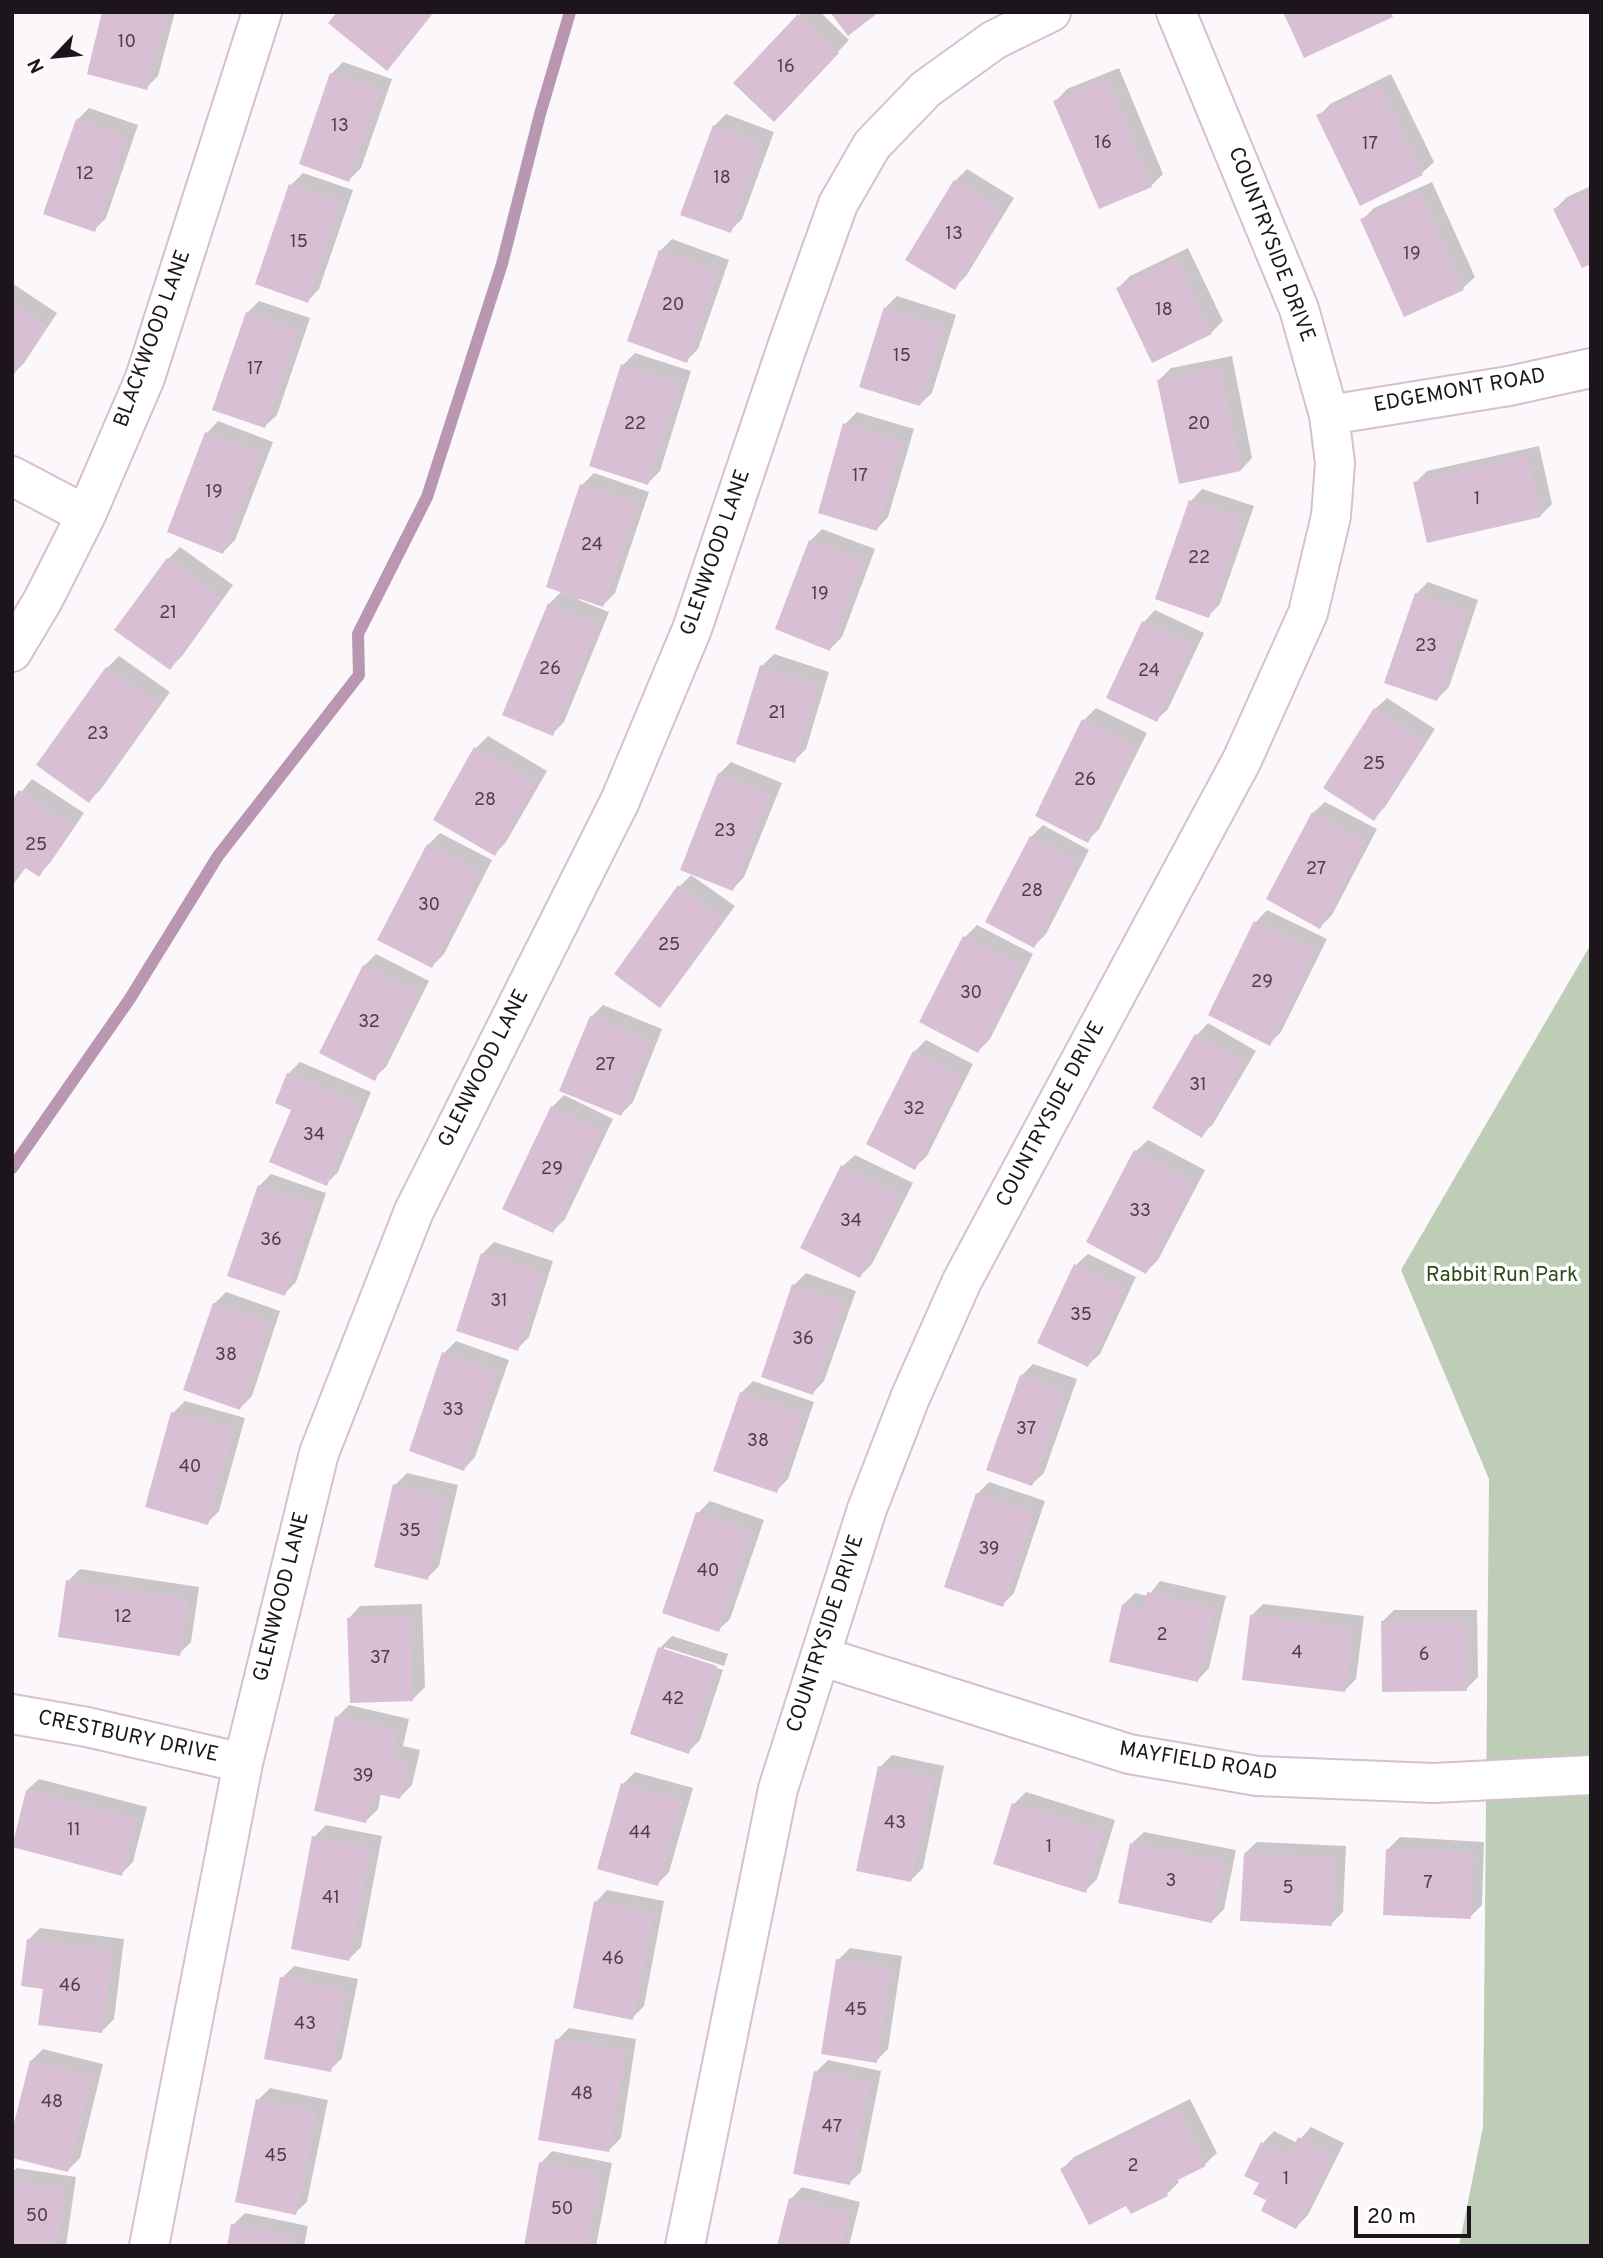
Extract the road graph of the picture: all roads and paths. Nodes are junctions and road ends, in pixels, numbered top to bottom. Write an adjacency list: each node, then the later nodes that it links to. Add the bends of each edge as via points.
1 (262, 12): 7 (street, BLACKWOOD LANE, via 145,378)
2 (1051, 12): 11 (street, GLENWOOD LANE, via 994,40 926,89 872,145 838,204 682,654 620,802 414,1211 319,1453)
3 (1176, 12): 5 (street, COUNTRYSIDE DRIVE, via 1299,309)
4 (1591, 368): 5 (street, EDGEMONT ROAD)
5 (1329, 415): 9 (street, COUNTRYSIDE DRIVE, via 1335,463 1331,516 1308,613 1242,760 962,1281 867,1509)
6 (12, 476): 7 (street)
7 (86, 514): 8 (street, BLACKWOOD LANE)
8 (12, 652)
9 (820, 1656): 12 (street, MAYFIELD ROAD, via 1129,1754 1257,1776 1434,1783); 14 (street, COUNTRYSIDE DRIVE, via 778,1789)
10 (12, 1714): 11 (street, CRESTBURY DRIVE)
11 (243, 1763): 13 (street, GLENWOOD LANE)
12 (1591, 1775)
13 (149, 2246)
14 (685, 2246)

